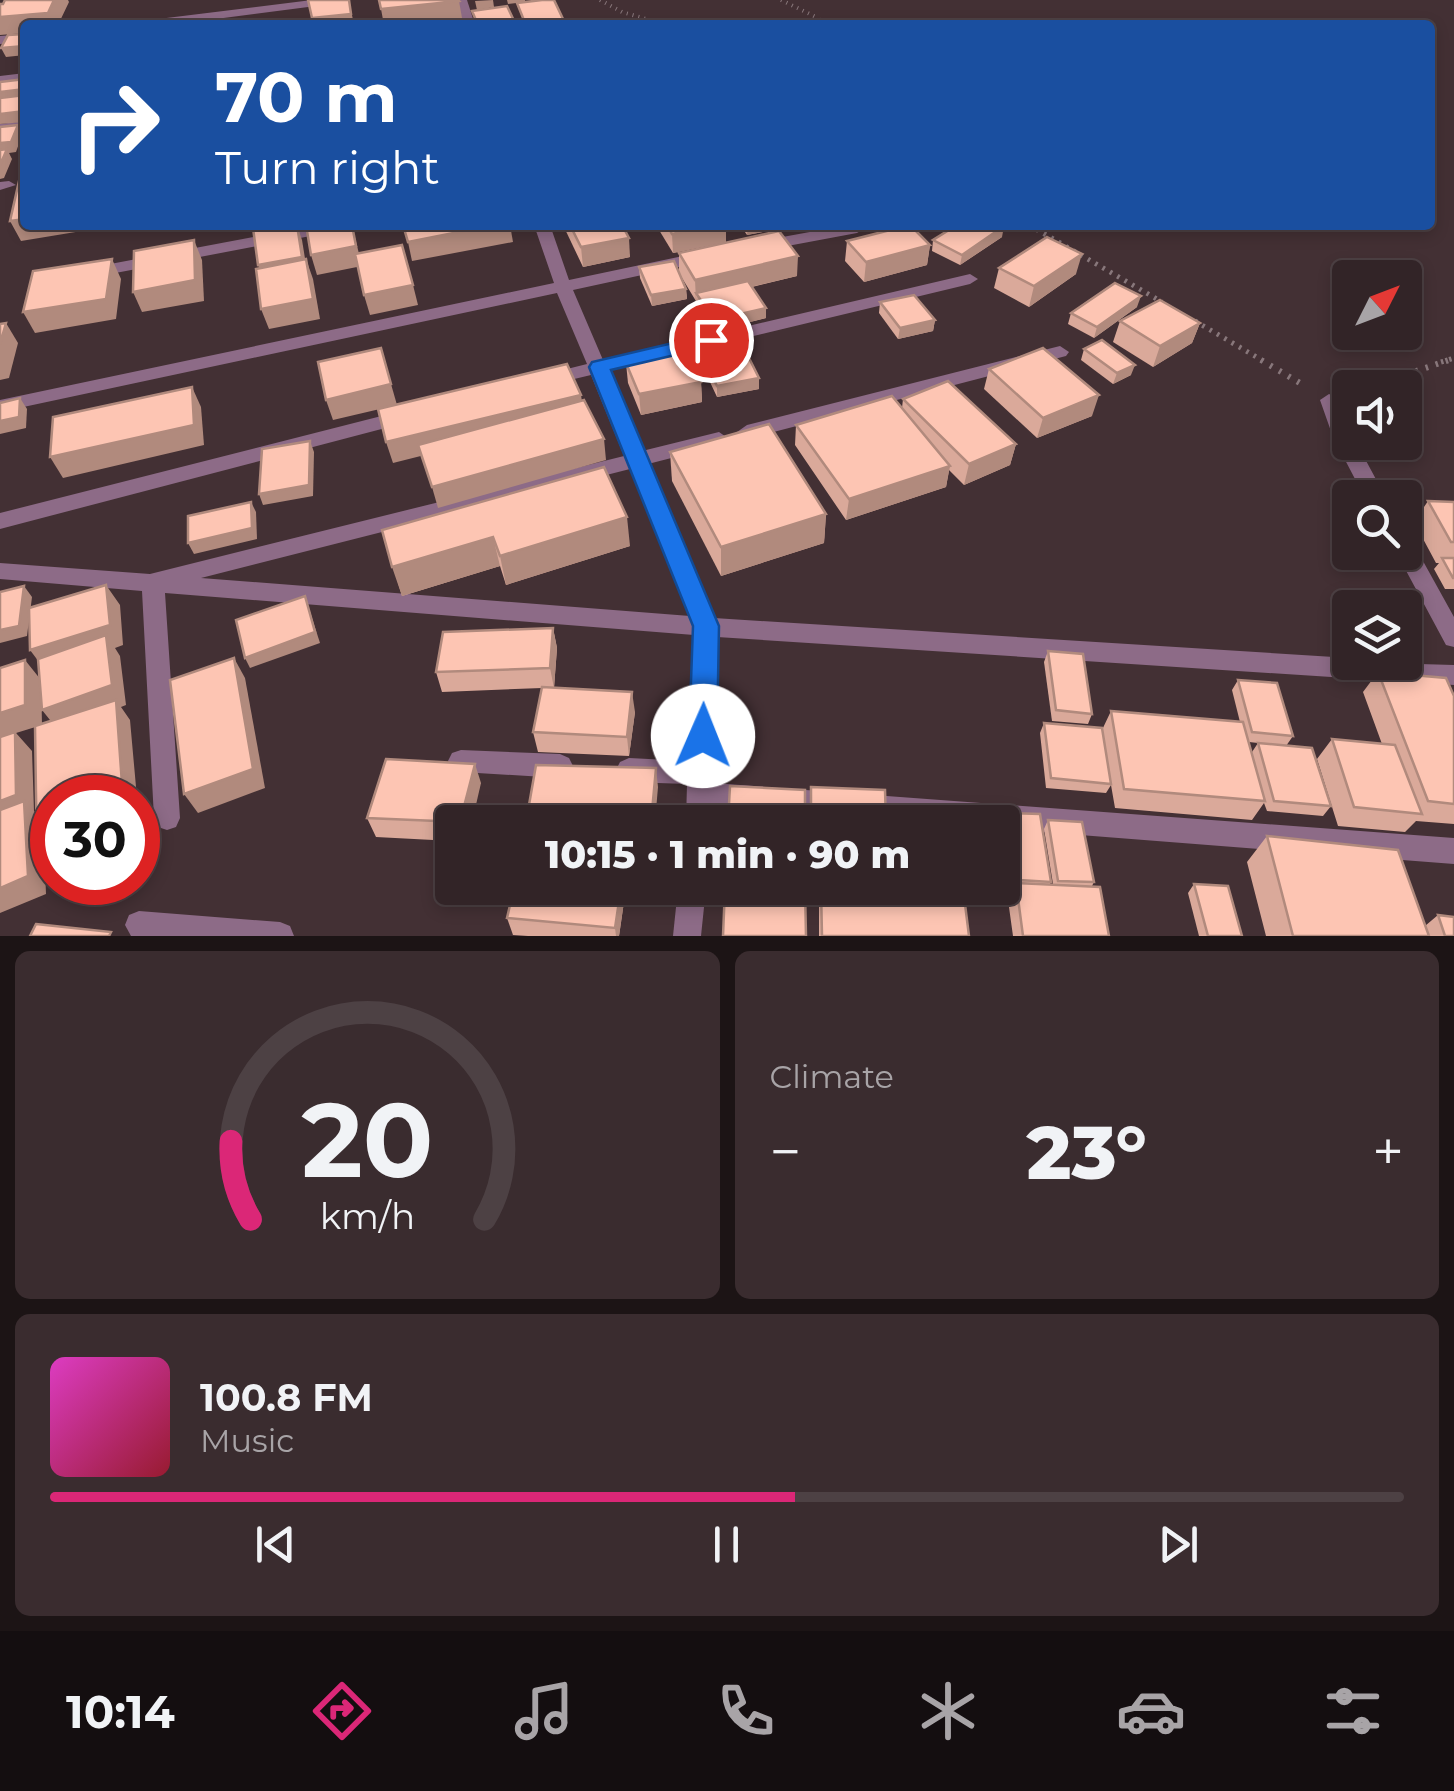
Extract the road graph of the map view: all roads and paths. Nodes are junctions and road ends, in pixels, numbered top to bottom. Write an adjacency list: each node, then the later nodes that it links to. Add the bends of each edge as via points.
1 (339, 0): 4 (street)
2 (600, 0): 5 (path)
3 (781, 0): 6 (path)
4 (181, 20)
5 (650, 20)
6 (819, 20)
7 (316, 230): 11 (street)
8 (544, 230): 13 (street)
9 (847, 230): 13 (street)
10 (1039, 230): 14 (path)
11 (62, 278)
12 (970, 278): 18 (street)
13 (562, 284): 18 (street); 22 (street)
14 (1176, 310)
15 (1193, 320): 21 (path)
16 (1060, 352): 24 (street)
17 (1454, 358): 19 (path)
18 (600, 367): 20 (street); 24 (street)
19 (1419, 370)
20 (522, 386)
21 (1329, 400): 25 (street)
22 (0, 406)
23 (425, 411): 26 (street)
24 (636, 460): 29 (street); 30 (street)
25 (1366, 480)
26 (0, 521)
27 (1417, 570): 31 (street)
28 (0, 571): 29 (street)
29 (152, 582): 30 (street); 36 (street)
30 (706, 626): 32 (street); 34 (street)
31 (1454, 638)
32 (1454, 674)
33 (461, 761): 34 (street, via 600,768)
34 (702, 783): 35 (street); 37 (street)
35 (700, 805)
36 (167, 818)
37 (1454, 850)
38 (690, 905): 41 (street)
39 (139, 925): 40 (street)
40 (280, 936)
41 (686, 936)

